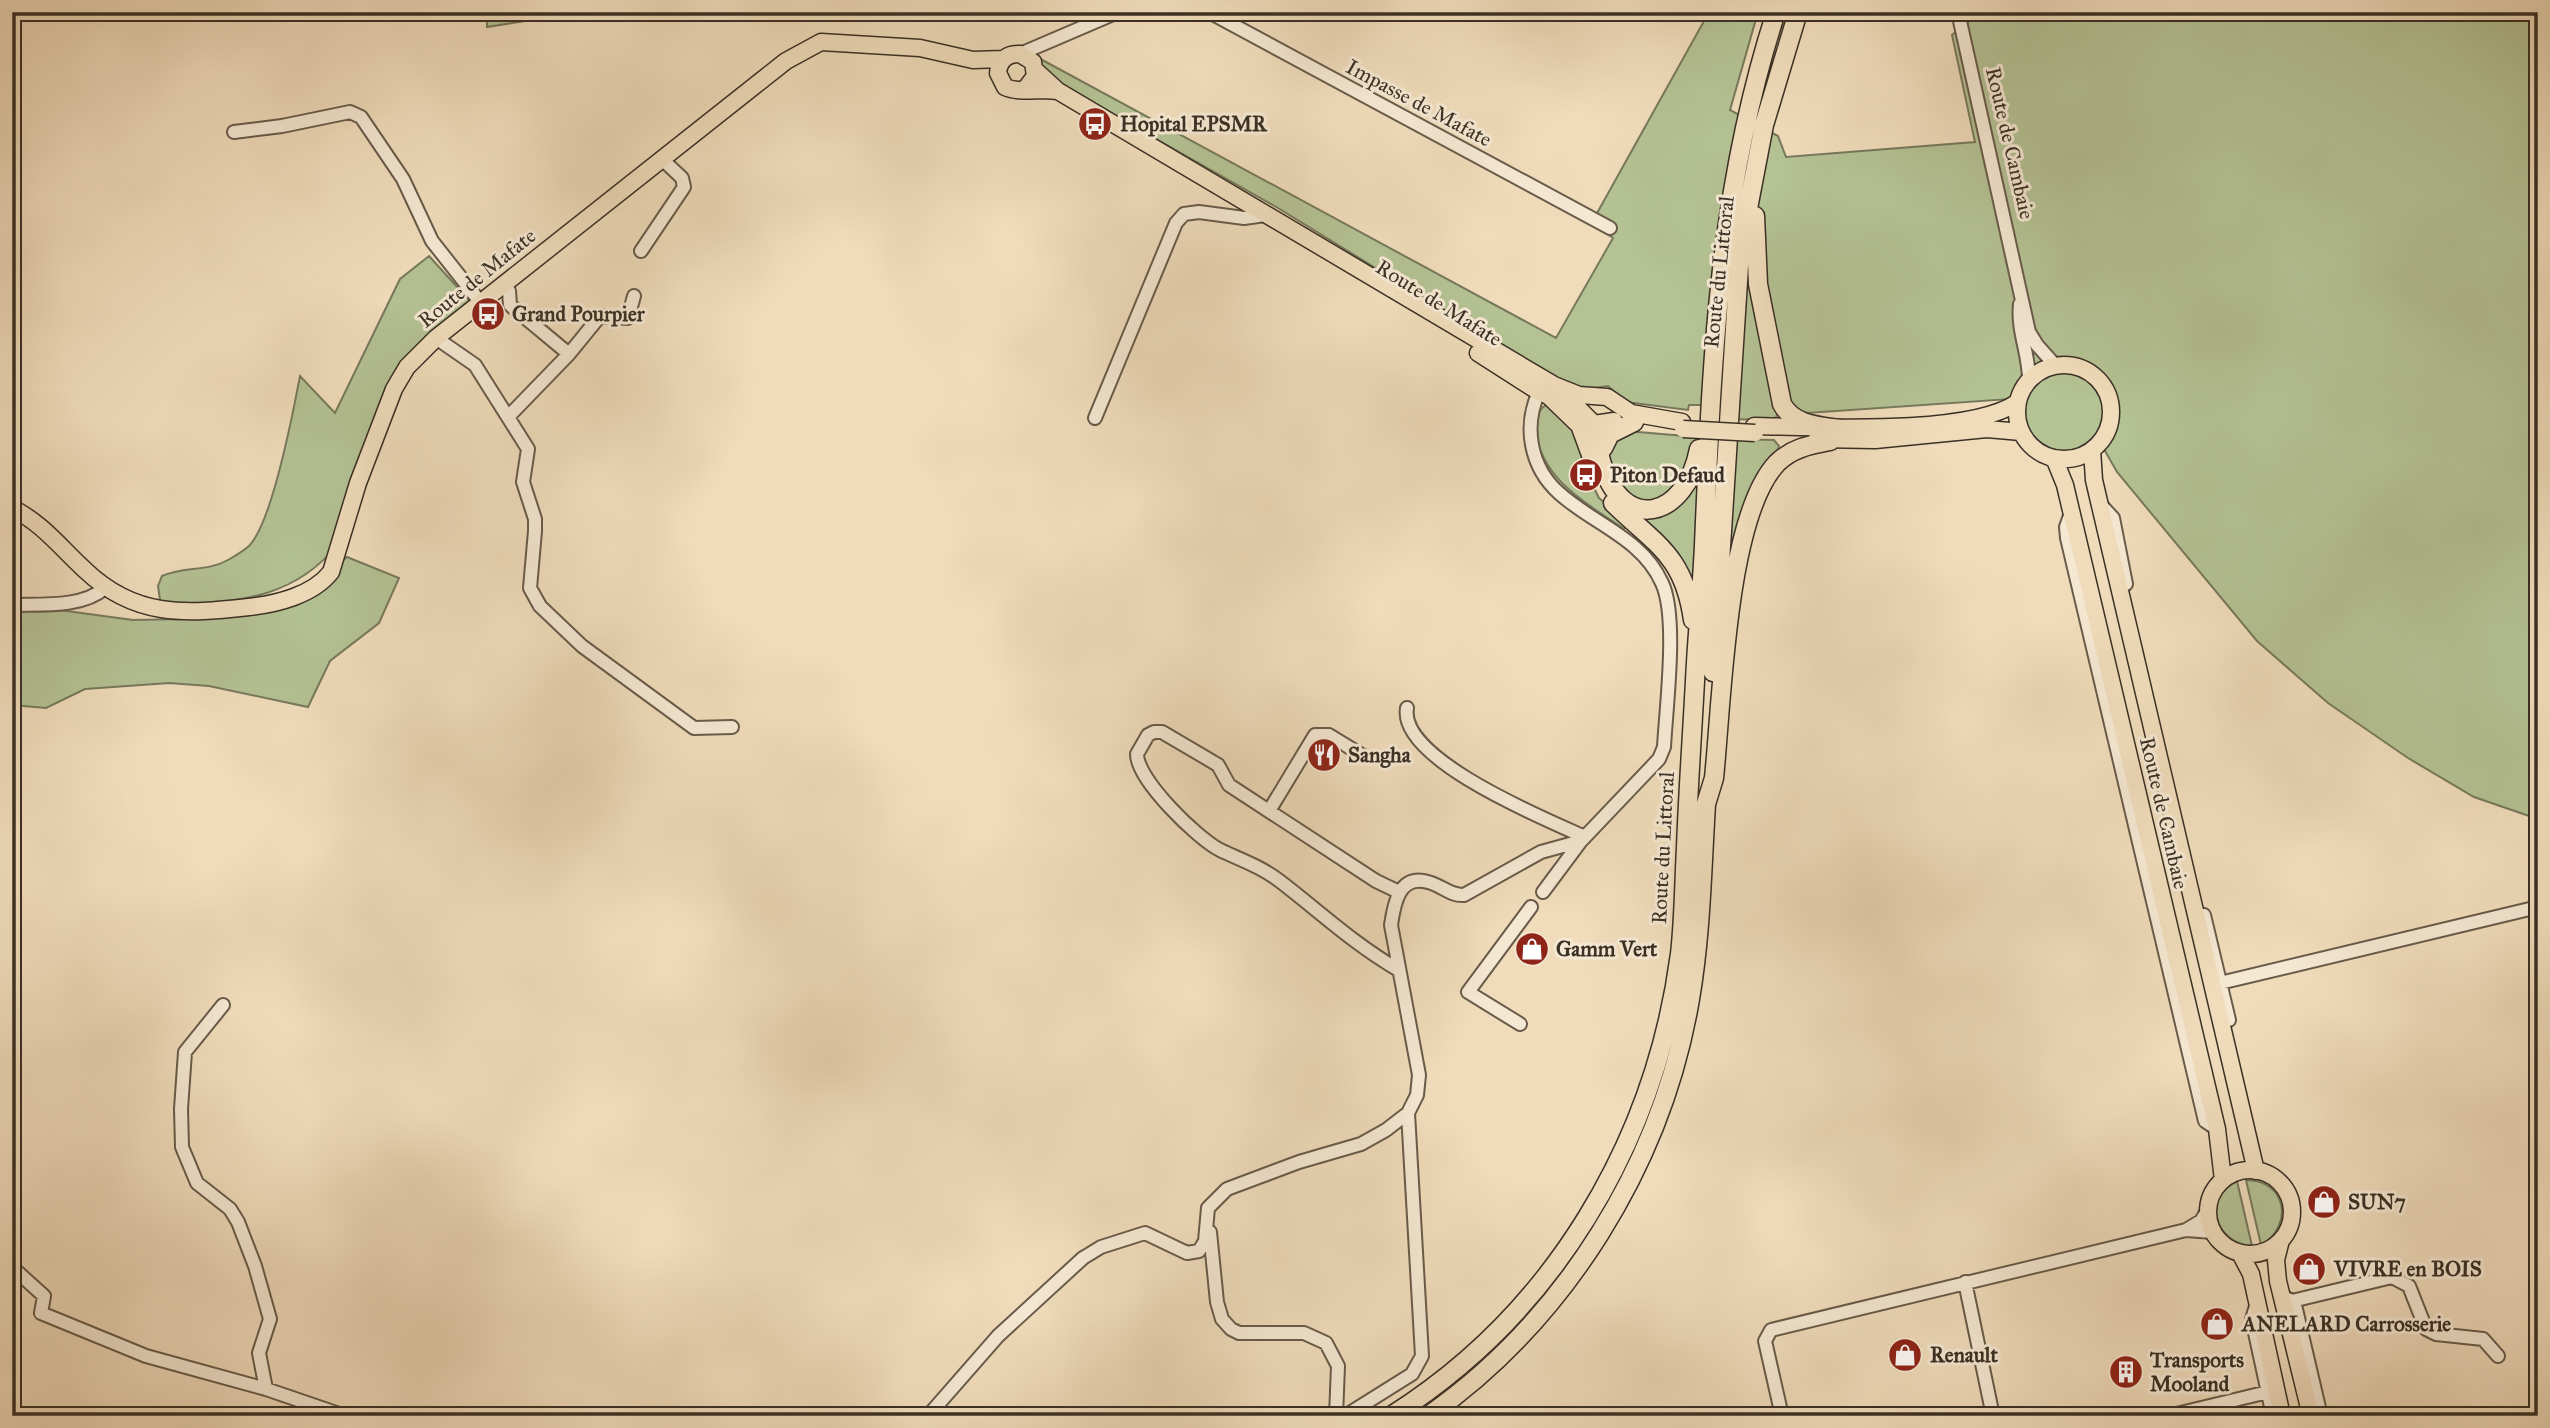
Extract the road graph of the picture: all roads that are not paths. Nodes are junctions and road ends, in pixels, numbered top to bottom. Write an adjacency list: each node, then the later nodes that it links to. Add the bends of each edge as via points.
1 (1118, 12): 9 (street, via 1047,44)
2 (1209, 12): 17 (street, Impasse de Mafate)
3 (1767, 12): 41 (highway, via 1750,64 1724,183 1710,275 1700,445 1693,472 1673,502 1644,509 1619,499)
4 (1776, 12): 50 (highway, Route du Littoral, via 1741,140 1719,269)
5 (1798, 12): 15 (highway)
6 (1958, 12): 19 (street, Route de Cambaie)
7 (1003, 59): 8 (main road, Route de Mafate); 9 (main road); 10 (main road)
8 (973, 61): 10 (main road, Route de Mafate); 14 (main road, Route de Mafate, via 920,48 821,41 786,61)
9 (1029, 62): 11 (main road, via 1033,81); 12 (main road, Route de Mafate)
10 (999, 78): 11 (main road, via 1010,89)
11 (1026, 88): 12 (main road, Route de Mafate)
12 (1058, 90): 16 (main road, Route de Mafate)
13 (234, 132): 22 (street, via 350,112 361,117 403,179 432,242)
14 (663, 160): 18 (street, via 682,178 684,187); 20 (main road, Route de Mafate)
15 (1755, 165): 36 (highway, via 1758,284 1778,387); 54 (highway, Route du Littoral, via 1734,329)
16 (1269, 217): 27 (main road, Route de Mafate, via 1320,256); 32 (street, via 1184,214 1171,235)
17 (1611, 228)
18 (642, 251)
19 (2020, 282): 25 (street, Route de Cambaie, via 2029,332); 26 (street, Route de Cambaie, via 2018,320)
20 (505, 284): 22 (main road, Route de Mafate); 24 (street, via 510,305)
21 (634, 296): 24 (street, via 628,317 600,316)
22 (481, 303): 23 (main road, Route de Mafate)
23 (436, 338): 31 (street, via 475,365); 47 (main road, Route de Mafate, via 407,367 394,389 358,483 337,557 321,582 268,605 199,611 145,608)
24 (569, 354): 31 (street)
25 (2055, 365): 26 (main road); 40 (main road, via 2079,367 2092,374 2110,398 2109,427)
26 (2029, 380): 30 (main road)
27 (1548, 391): 28 (main road, Route de Mafate); 33 (main road, Route de Mafate); 41 (highway, via 1580,425); 56 (street, via 1528,424 1538,462 1559,493 1635,548 1663,584 1668,612 1664,747 1650,771)
28 (1595, 397): 29 (main road, Route de Mafate); 33 (main road, via 1587,405)
29 (1611, 400): 33 (main road, via 1616,411); 35 (main road, Route de Mafate, via 1631,413)
30 (2018, 402): 37 (main road, via 1986,417); 38 (main road)
31 (508, 417): 52 (street, via 528,451 523,482 535,531 530,588 540,606 582,646 694,728)
32 (1095, 418)
33 (1598, 421): 34 (main road); 41 (highway)
34 (1634, 422): 35 (main road); 41 (highway, via 1610,434)
35 (1683, 426): 36 (main road, bridge)
36 (1769, 426): 37 (highway, via 1804,423); 39 (main road)
37 (1846, 429)
38 (2021, 432): 39 (main road, via 1987,429); 42 (main road, via 2035,448)
39 (1830, 441): 54 (highway, via 1801,447 1784,457 1758,493 1735,573 1714,778)
40 (2092, 450): 42 (main road, via 2077,458); 43 (main road, Route de Cambaie)
41 (1596, 458): 50 (highway, via 1604,493 1660,544 1684,581)
42 (2054, 458): 45 (main road, Route de Cambaie)
43 (2099, 504): 62 (street, via 2113,518); 66 (main road, Route de Cambaie)
44 (12, 508): 46 (main road, Route de Mafate, via 52,536)
45 (2071, 513): 67 (main road, Route de Cambaie); 67 (street, via 2067,538 2167,967 2205,1121)
46 (90, 575): 47 (main road, Route de Mafate); 48 (street)
47 (105, 588): 48 (street)
48 (79, 600): 49 (street)
49 (12, 605)
50 (1696, 664): 87 (highway, Route du Littoral, via 1680,952 1665,1034 1635,1126 1590,1215 1536,1290 1439,1384)
51 (1407, 708): 56 (street, via 1405,720 1410,731 1432,755 1478,788)
52 (732, 727)
53 (1365, 757): 55 (street, via 1329,735 1315,735)
54 (1706, 804): 88 (highway, via 1690,1000 1673,1070 1643,1152 1601,1233 1538,1317 1508,1349)
55 (1269, 811): 57 (street); 61 (street, via 1229,785 1218,765 1161,732 1147,735 1139,749 1137,760 1152,788 1206,841 1281,882 1370,954)
56 (1583, 839): 57 (street, via 1541,852 1464,895 1416,881); 58 (street)
57 (1399, 892): 61 (street, via 1391,925)
58 (1544, 892)
59 (1531, 907): 64 (street, via 1468,992)
60 (2538, 907): 62 (street)
61 (1397, 969): 65 (street, via 1419,1075)
62 (2220, 984): 66 (street, via 2249,1110)
63 (223, 1005): 81 (street, via 185,1052 181,1109 185,1156 197,1183 230,1209 255,1266 270,1319 260,1353)
64 (1520, 1024)
65 (1408, 1114): 70 (street, via 1361,1144 1227,1189); 86 (street, via 1422,1356 1412,1374)
66 (2244, 1126): 68 (main road, Route de Cambaie)
67 (2217, 1129): 69 (main road, Route de Cambaie)
68 (2256, 1171): 69 (main road, via 2240,1171); 74 (main road, via 2273,1177 2289,1198 2292,1216)
69 (2223, 1180): 71 (main road)
70 (1208, 1208): 84 (street, via 1205,1241 1199,1251 1187,1253 1144,1233 1083,1258 998,1336); 85 (street, via 1222,1319 1239,1333 1304,1333 1326,1343 1338,1366)
71 (2207, 1211): 72 (street, via 2201,1222); 73 (main road)
72 (2186, 1230): 73 (street); 77 (street)
73 (2213, 1232): 75 (main road, via 2224,1245)
74 (2281, 1240): 75 (main road, via 2259,1253); 78 (main road, via 2276,1260)
75 (2240, 1253): 79 (main road)
76 (12, 1267): 81 (street, via 44,1296 41,1313 146,1356)
77 (1965, 1282): 89 (street, via 1771,1331 1765,1341); 90 (street)
78 (2286, 1298): 80 (street, via 2392,1277 2409,1286 2426,1329 2483,1339); 94 (main road); 95 (street)
79 (2258, 1303): 82 (street, via 2252,1319); 93 (main road)
80 (2498, 1356)
81 (265, 1389): 83 (street)
82 (2269, 1392): 91 (street); 92 (street)
83 (345, 1416)
84 (928, 1416)
85 (1336, 1416)
86 (1345, 1416)
87 (1391, 1416)
88 (1428, 1416)
89 (1782, 1416)
90 (1993, 1416)
91 (2168, 1416)
92 (2273, 1416)
93 (2282, 1416)
94 (2311, 1416)
95 (2320, 1416)

